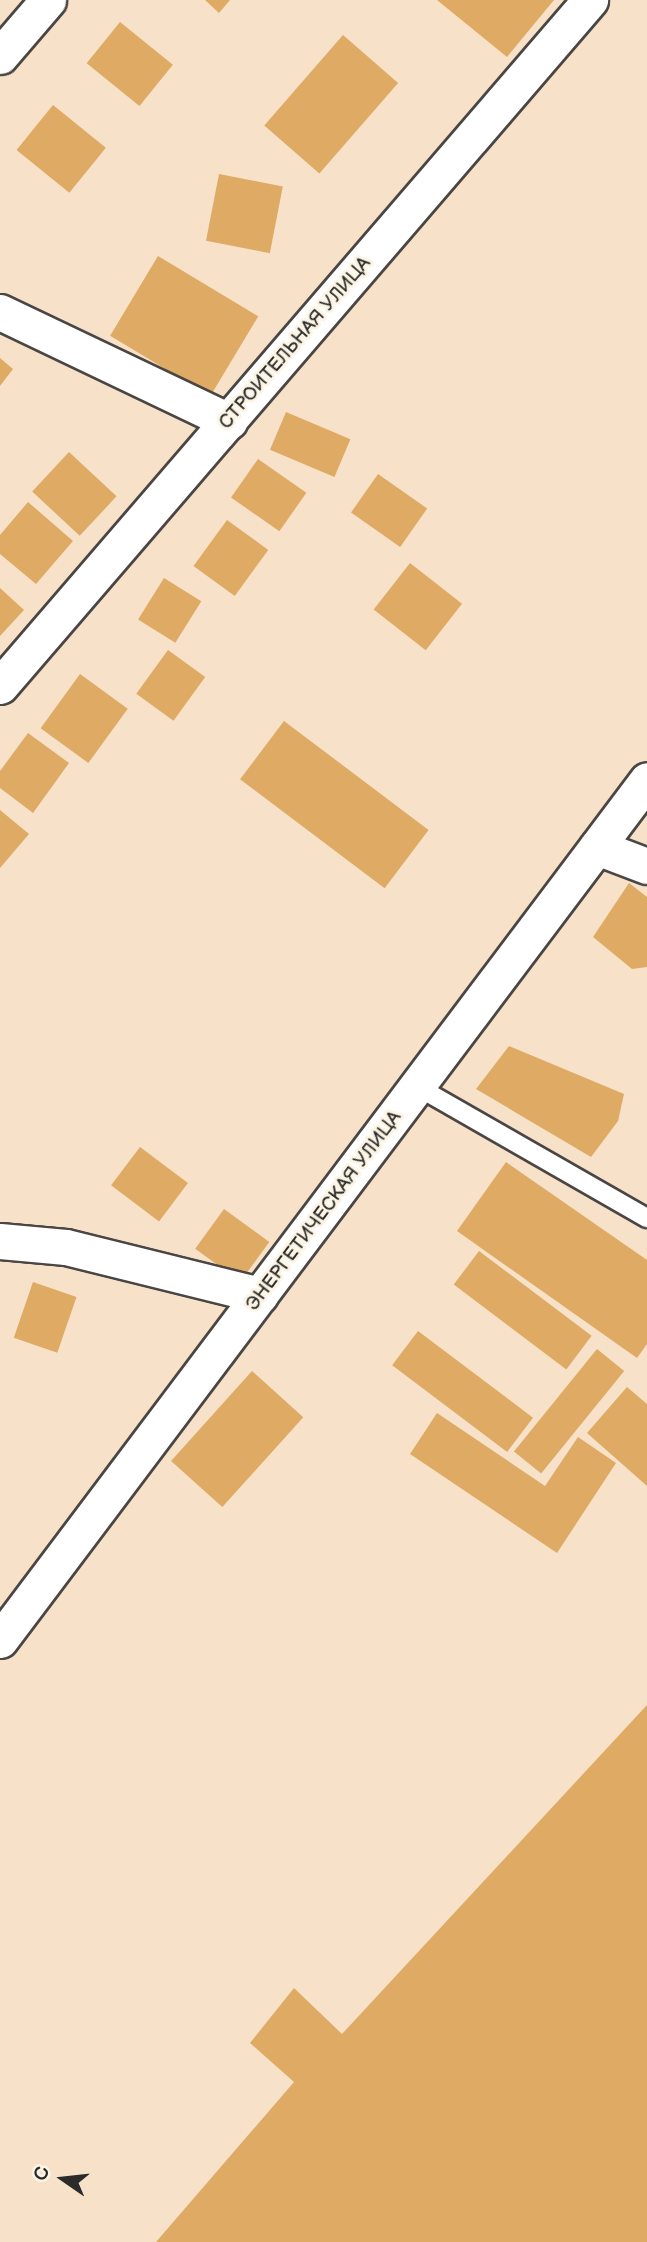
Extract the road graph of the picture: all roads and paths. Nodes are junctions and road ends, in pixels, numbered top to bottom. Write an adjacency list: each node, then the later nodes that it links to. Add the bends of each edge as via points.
1 (48, 0): 3 (street)
2 (590, 0): 5 (street, СТРОИТЕЛЬНАЯ УЛИЦА)
3 (0, 57)
4 (0, 312): 5 (street)
5 (229, 421): 6 (street, СТРОИТЕЛЬНАЯ УЛИЦА)
6 (0, 686)
7 (647, 780): 8 (street, ЭНЕРГЕТИЧЕСКАЯ УЛИЦА)
8 (597, 847): 9 (street); 10 (street, ЭНЕРГЕТИЧЕСКАЯ УЛИЦА)
9 (647, 866)
10 (418, 1087): 11 (lane); 13 (street, ЭНЕРГЕТИЧЕСКАЯ УЛИЦА)
11 (647, 1218)
12 (0, 1241): 13 (street, via 66,1247)
13 (260, 1295): 14 (street, ЭНЕРГЕТИЧЕСКАЯ УЛИЦА)
14 (0, 1640)

